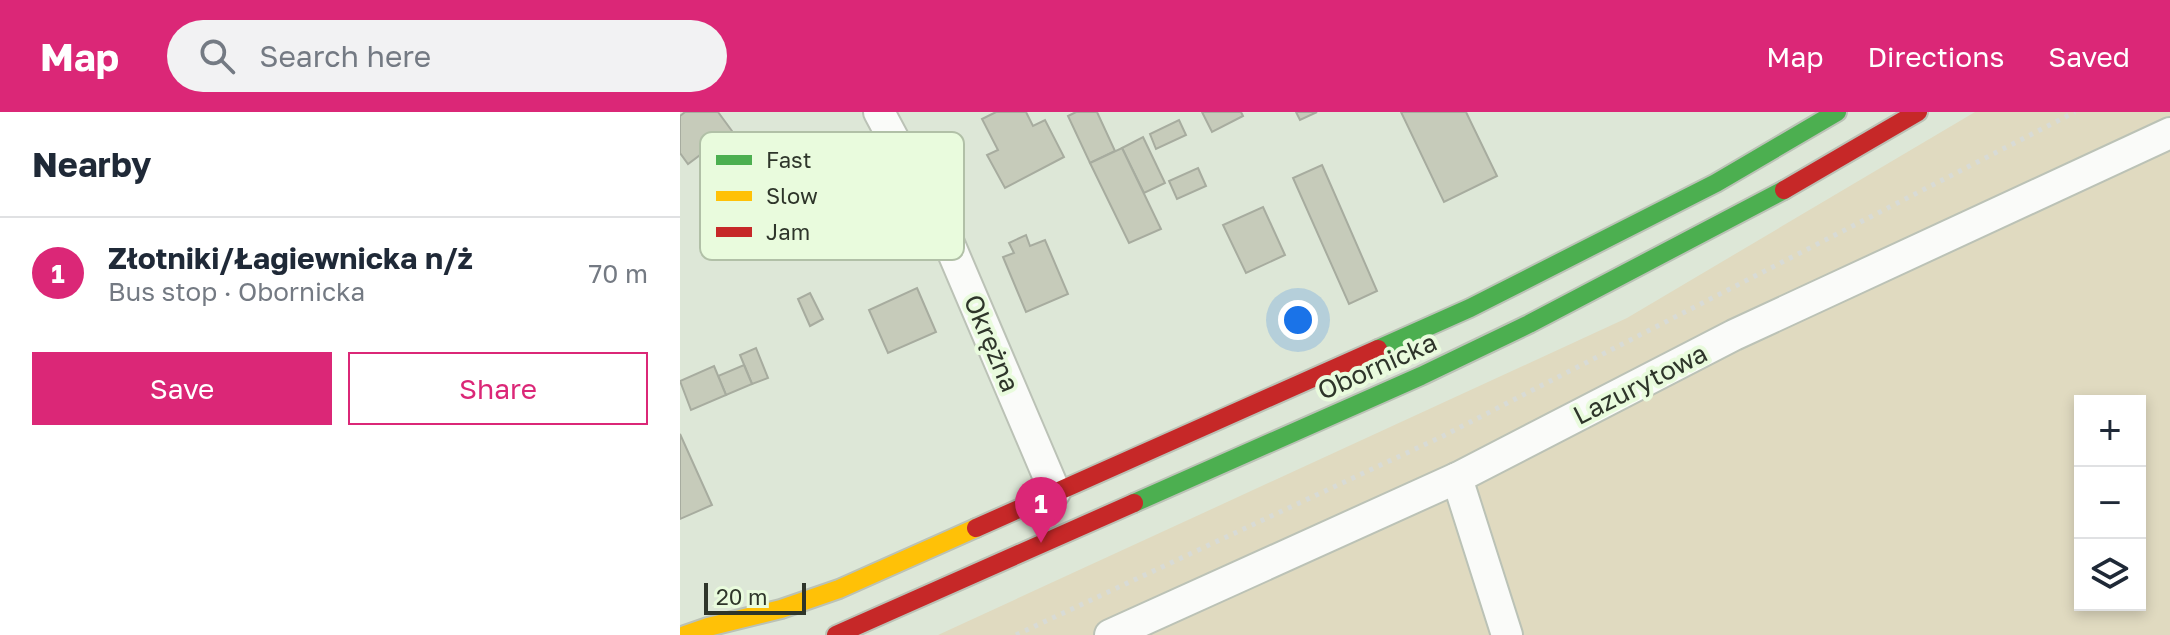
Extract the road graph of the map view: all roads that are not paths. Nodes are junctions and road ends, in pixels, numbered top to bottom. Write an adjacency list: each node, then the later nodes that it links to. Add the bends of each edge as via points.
1 (879, 112): 4 (street, Okrężna)
2 (1837, 112): 8 (street, via 1716,183 1470,308)
3 (1918, 112): 9 (street, Obornicka, via 1714,229 1515,331)
4 (890, 132)
5 (2170, 133): 7 (street, Lazurytowa, via 1734,335)
6 (956, 260): 8 (street, Okrężna)
7 (1457, 478): 11 (street, Lazurytowa); 12 (street)
8 (1055, 492): 10 (street, via 839,589)
9 (838, 634)
10 (685, 635)
11 (1110, 635)
12 (1507, 635)

